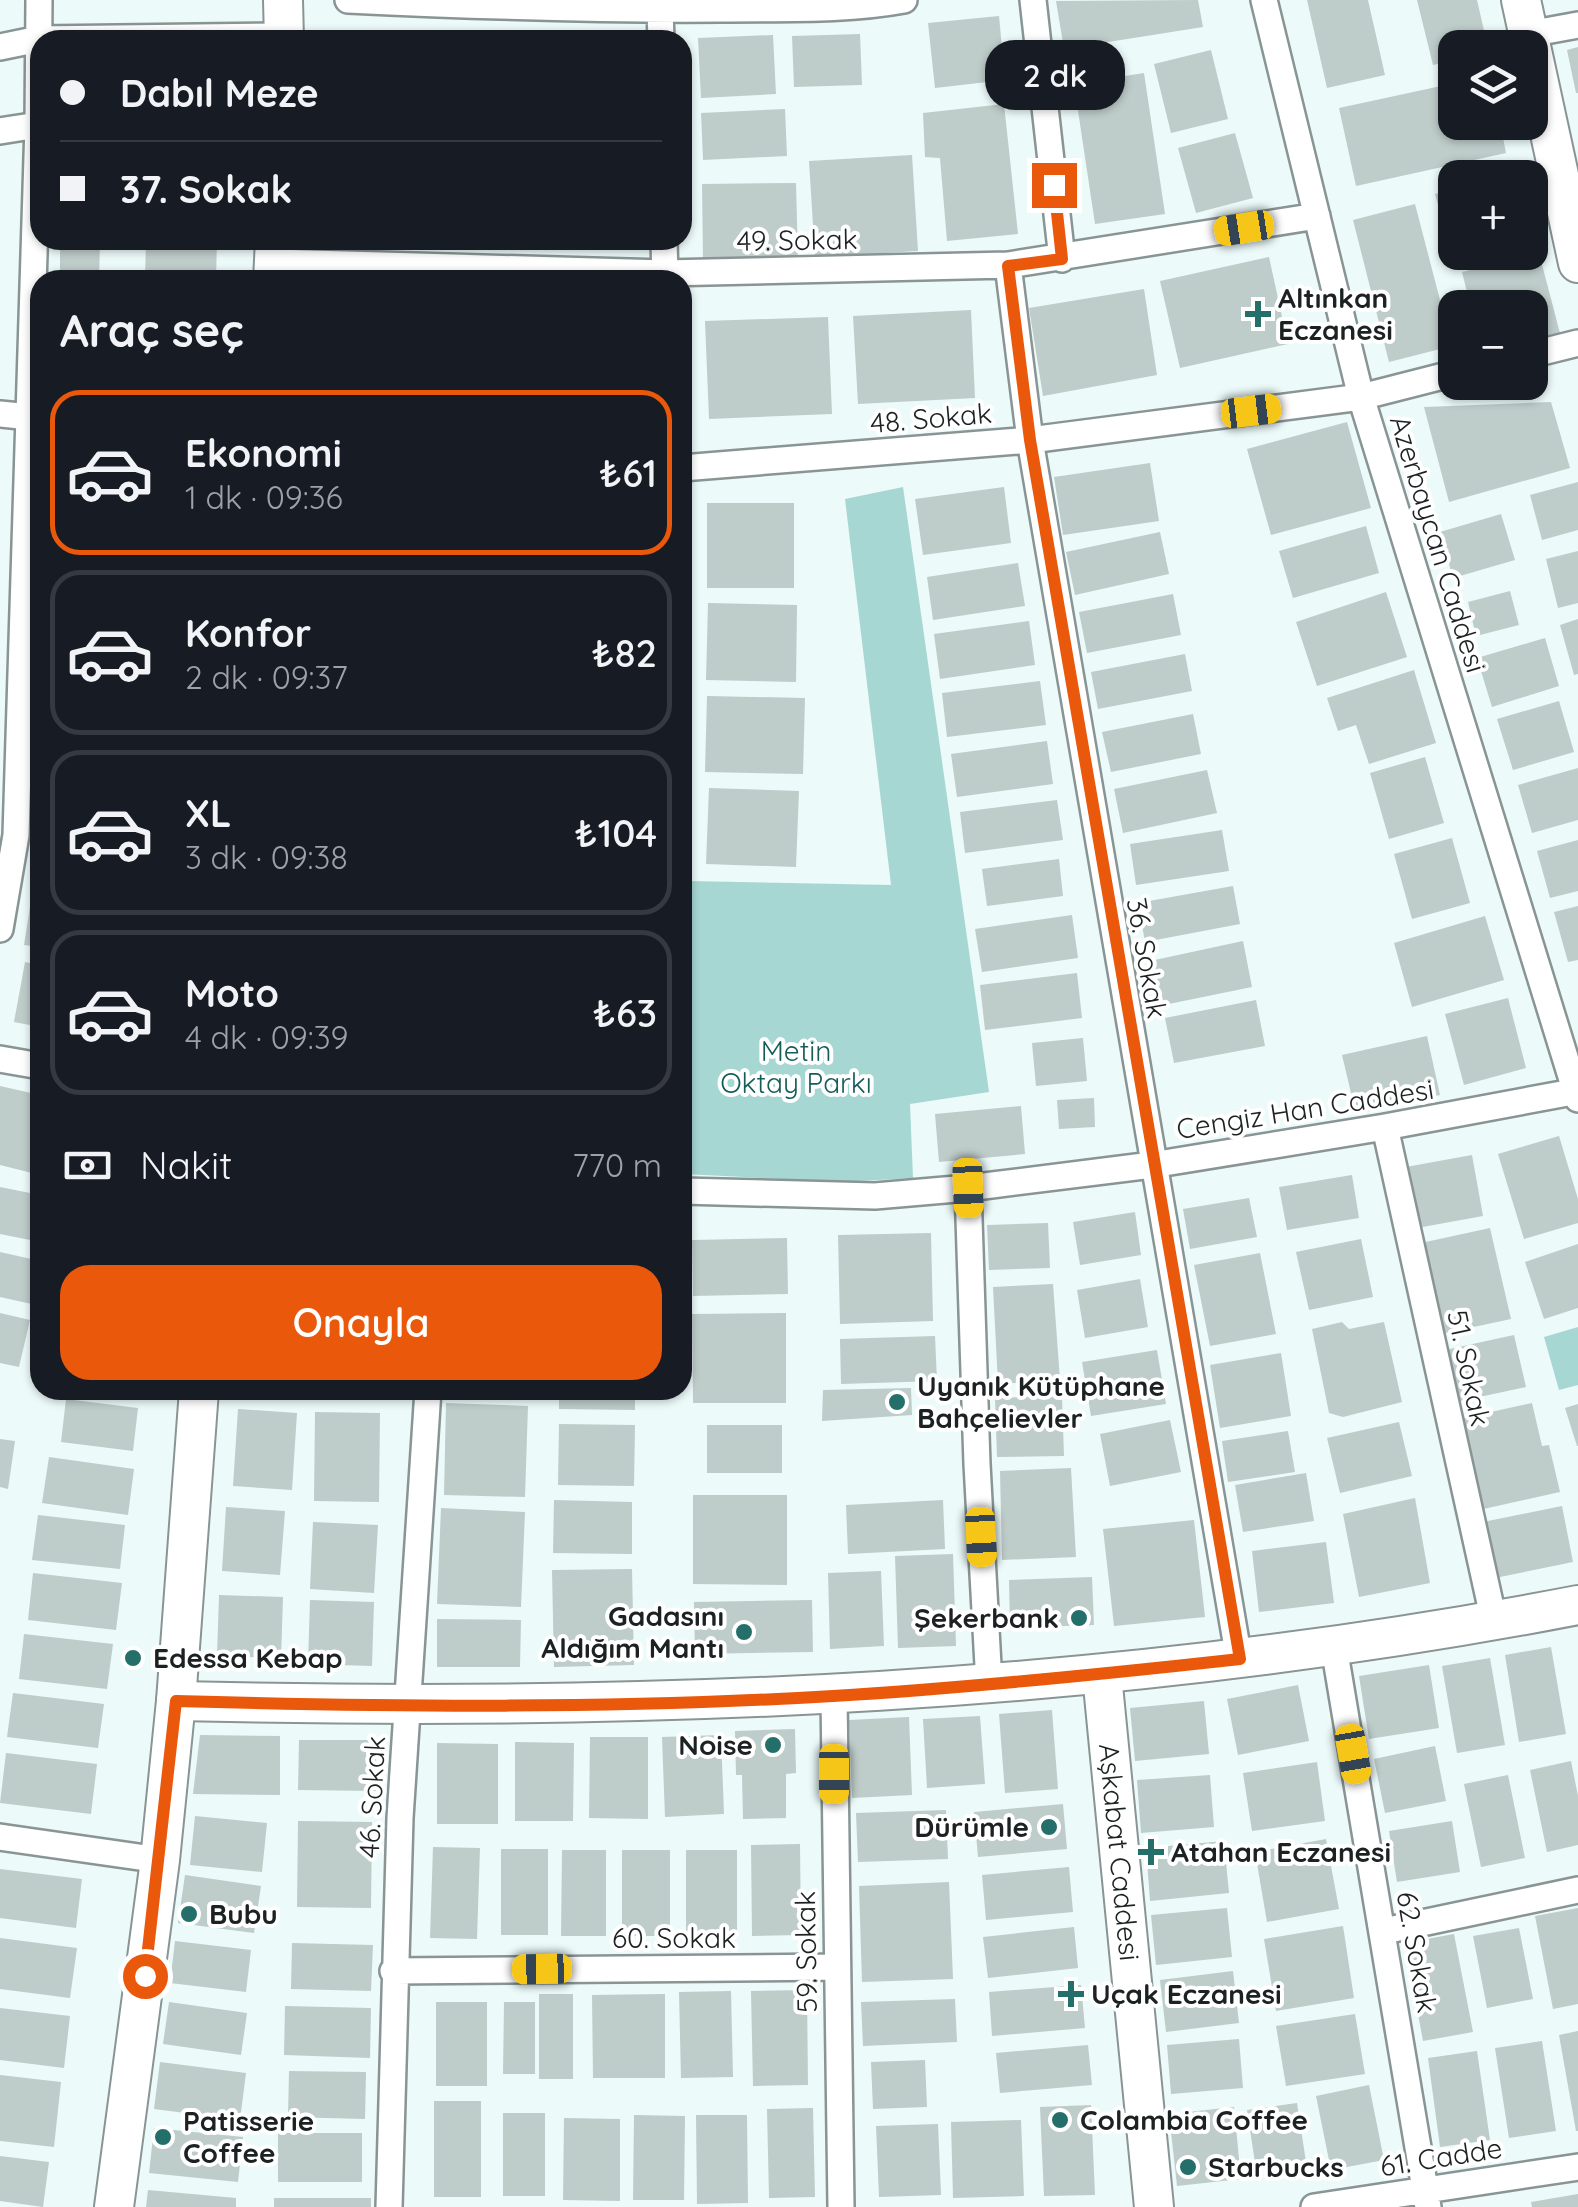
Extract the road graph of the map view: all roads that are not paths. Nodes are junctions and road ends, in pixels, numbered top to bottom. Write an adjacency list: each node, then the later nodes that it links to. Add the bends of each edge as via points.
1 (39, 0): 12 (street)
2 (348, 0): 6 (street)
3 (904, 0): 7 (street)
4 (1033, 0): 20 (street)
5 (1264, 0): 19 (street, Azerbaycan Caddesi)
6 (498, 4): 8 (street)
7 (862, 4): 8 (street)
8 (660, 10): 14 (street)
9 (1525, 17): 11 (street); 22 (main road)
10 (284, 25): 13 (street)
11 (1578, 25)
12 (39, 30)
13 (196, 30)
14 (660, 30)
15 (30, 41): 16 (street)
16 (0, 47)
17 (30, 126): 18 (street)
18 (0, 131)
19 (1317, 216): 20 (street, 49. Sokak); 29 (street, Azerbaycan Caddesi)
20 (1062, 259): 23 (street, 49. Sokak)
21 (274, 261): 24 (street, 49. Sokak)
22 (1578, 263)
23 (1008, 266): 25 (street, 49. Sokak); 32 (street, 36. Sokak)
24 (428, 270)
25 (692, 276)
26 (1578, 343): 27 (street)
27 (1548, 350)
28 (1438, 378): 29 (street, 48. Sokak)
29 (1361, 397): 32 (street, 48. Sokak); 37 (street, Azerbaycan Caddesi)
30 (0, 414): 31 (street)
31 (30, 416): 34 (street, via 16,835)
32 (1030, 440): 33 (street, 48. Sokak); 39 (street, 36. Sokak)
33 (692, 467)
34 (0, 929)
35 (0, 1059): 36 (street)
36 (30, 1064)
37 (1577, 1094): 38 (street, Cengiz Han Caddesi)
38 (1385, 1127): 39 (street, Cengiz Han Caddesi); 45 (street, 51. Sokak)
39 (1152, 1164): 40 (street, Cengiz Han Caddesi); 47 (street, 36. Sokak)
40 (968, 1188): 41 (street, Cengiz Han Caddesi, via 875,1196); 49 (street)
41 (692, 1191)
42 (198, 1400): 51 (main road)
43 (427, 1400): 52 (street, 46. Sokak)
44 (1578, 1605): 45 (main road)
45 (1494, 1621): 46 (main road)
46 (1334, 1647): 47 (main road); 56 (street, 62. Sokak)
47 (1240, 1659): 48 (main road)
48 (1102, 1675): 49 (main road); 64 (main road, Aşkabat Caddesi)
49 (989, 1684): 50 (main road)
50 (834, 1696): 52 (main road); 57 (street, 59. Sokak)
51 (176, 1701): 52 (main road); 54 (main road)
52 (407, 1706): 58 (street, 46. Sokak)
53 (0, 1837): 54 (street)
54 (160, 1860): 61 (main road)
55 (1578, 1890): 56 (street)
56 (1384, 1931): 60 (street, 62. Sokak)
57 (835, 1966): 58 (street, 60. Sokak); 63 (street, 59. Sokak)
58 (393, 1972): 62 (street, 46. Sokak)
59 (1578, 2167): 60 (street, 61. Cadde)
60 (1427, 2199): 65 (street, 61. Cadde)
61 (114, 2207)
62 (388, 2207)
63 (841, 2207)
64 (1154, 2207)
65 (1314, 2207)

